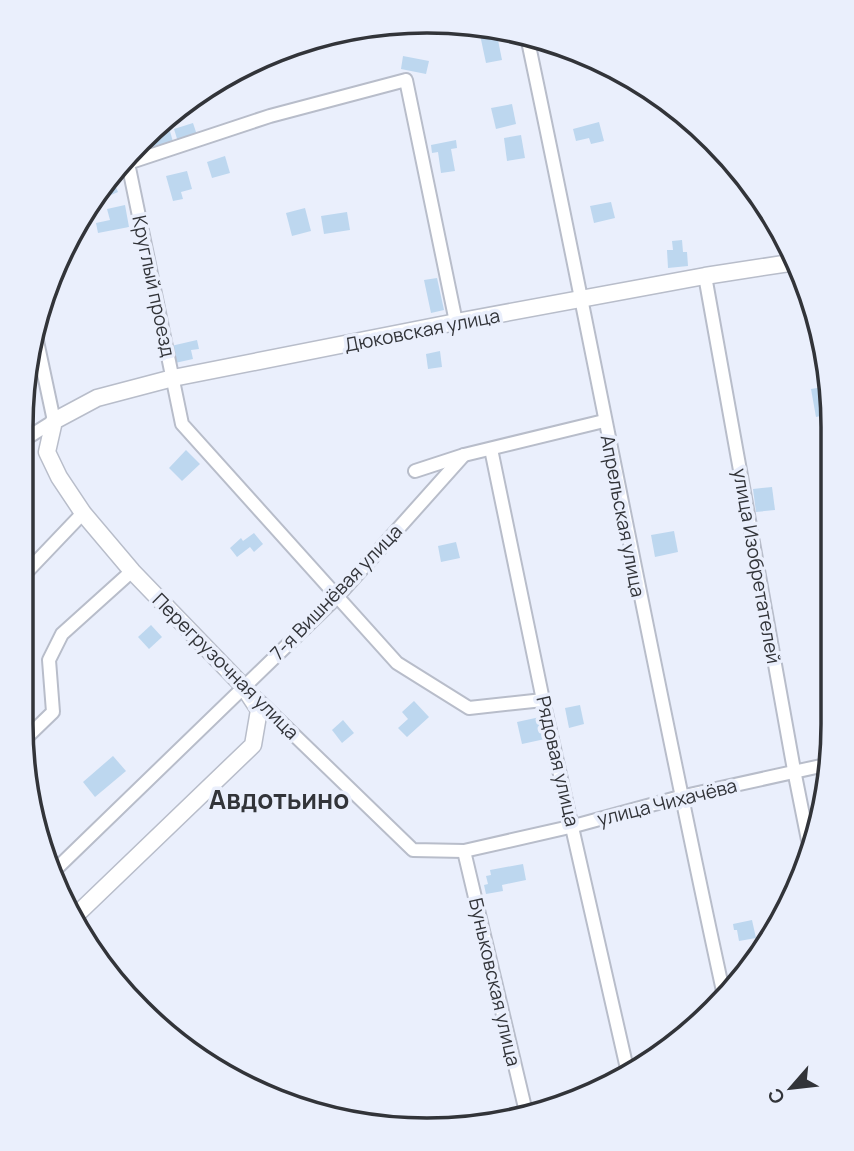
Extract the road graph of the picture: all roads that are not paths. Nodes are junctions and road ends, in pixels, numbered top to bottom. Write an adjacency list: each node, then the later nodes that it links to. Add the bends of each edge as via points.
1 (529, 47): 6 (street, Апрельская улица)
2 (138, 160): 7 (street, Круглый проезд, via 270,116 406,80)
3 (129, 169): 9 (street, Круглый проезд)
4 (785, 264): 5 (street, Дюковская улица)
5 (705, 276): 6 (street, Дюковская улица); 24 (street, улица Изобретателей)
6 (583, 300): 7 (street, Дюковская улица); 11 (street, Апрельская улица)
7 (456, 323): 9 (street, Дюковская улица)
8 (40, 356): 10 (street)
9 (173, 378): 10 (street, Дюковская улица, via 97,398); 19 (street, Круглый проезд, via 182,425)
10 (54, 421): 12 (street); 16 (street, Перегрузочная улица, via 47,453)
11 (604, 421): 13 (street); 25 (street, Апрельская улица)
12 (33, 434)
13 (491, 449): 14 (street); 21 (street, Рядовая улица)
14 (464, 455): 15 (street); 19 (street, 7-я Вишнёвая улица)
15 (415, 471)
16 (83, 513): 17 (street); 18 (street, Перегрузочная улица)
17 (33, 565)
18 (132, 571): 20 (street, Перегрузочная улица); 22 (street, via 62,634 49,660 54,712)
19 (338, 596): 20 (street, 7-я Вишнёвая улица); 21 (street, Круглый проезд, via 397,663 469,708)
20 (243, 686): 28 (street, Перегрузочная улица, via 413,850); 29 (street, 7-я Вишнёвая улица); 30 (street, via 259,710 253,744)
21 (543, 700): 26 (street, Рядовая улица)
22 (33, 731)
23 (818, 766): 24 (street, улица Чихачёва)
24 (793, 770): 25 (street, улица Чихачёва); 27 (street, улица Изобретателей)
25 (680, 797): 26 (street, улица Чихачёва); 31 (street, Апрельская улица)
26 (574, 826): 28 (street, улица Чихачёва); 32 (street, Рядовая улица)
27 (806, 830)
28 (464, 851): 33 (street, Буньковская улица)
29 (59, 866)
30 (81, 911)
31 (722, 985)
32 (626, 1064)
33 (524, 1105)

